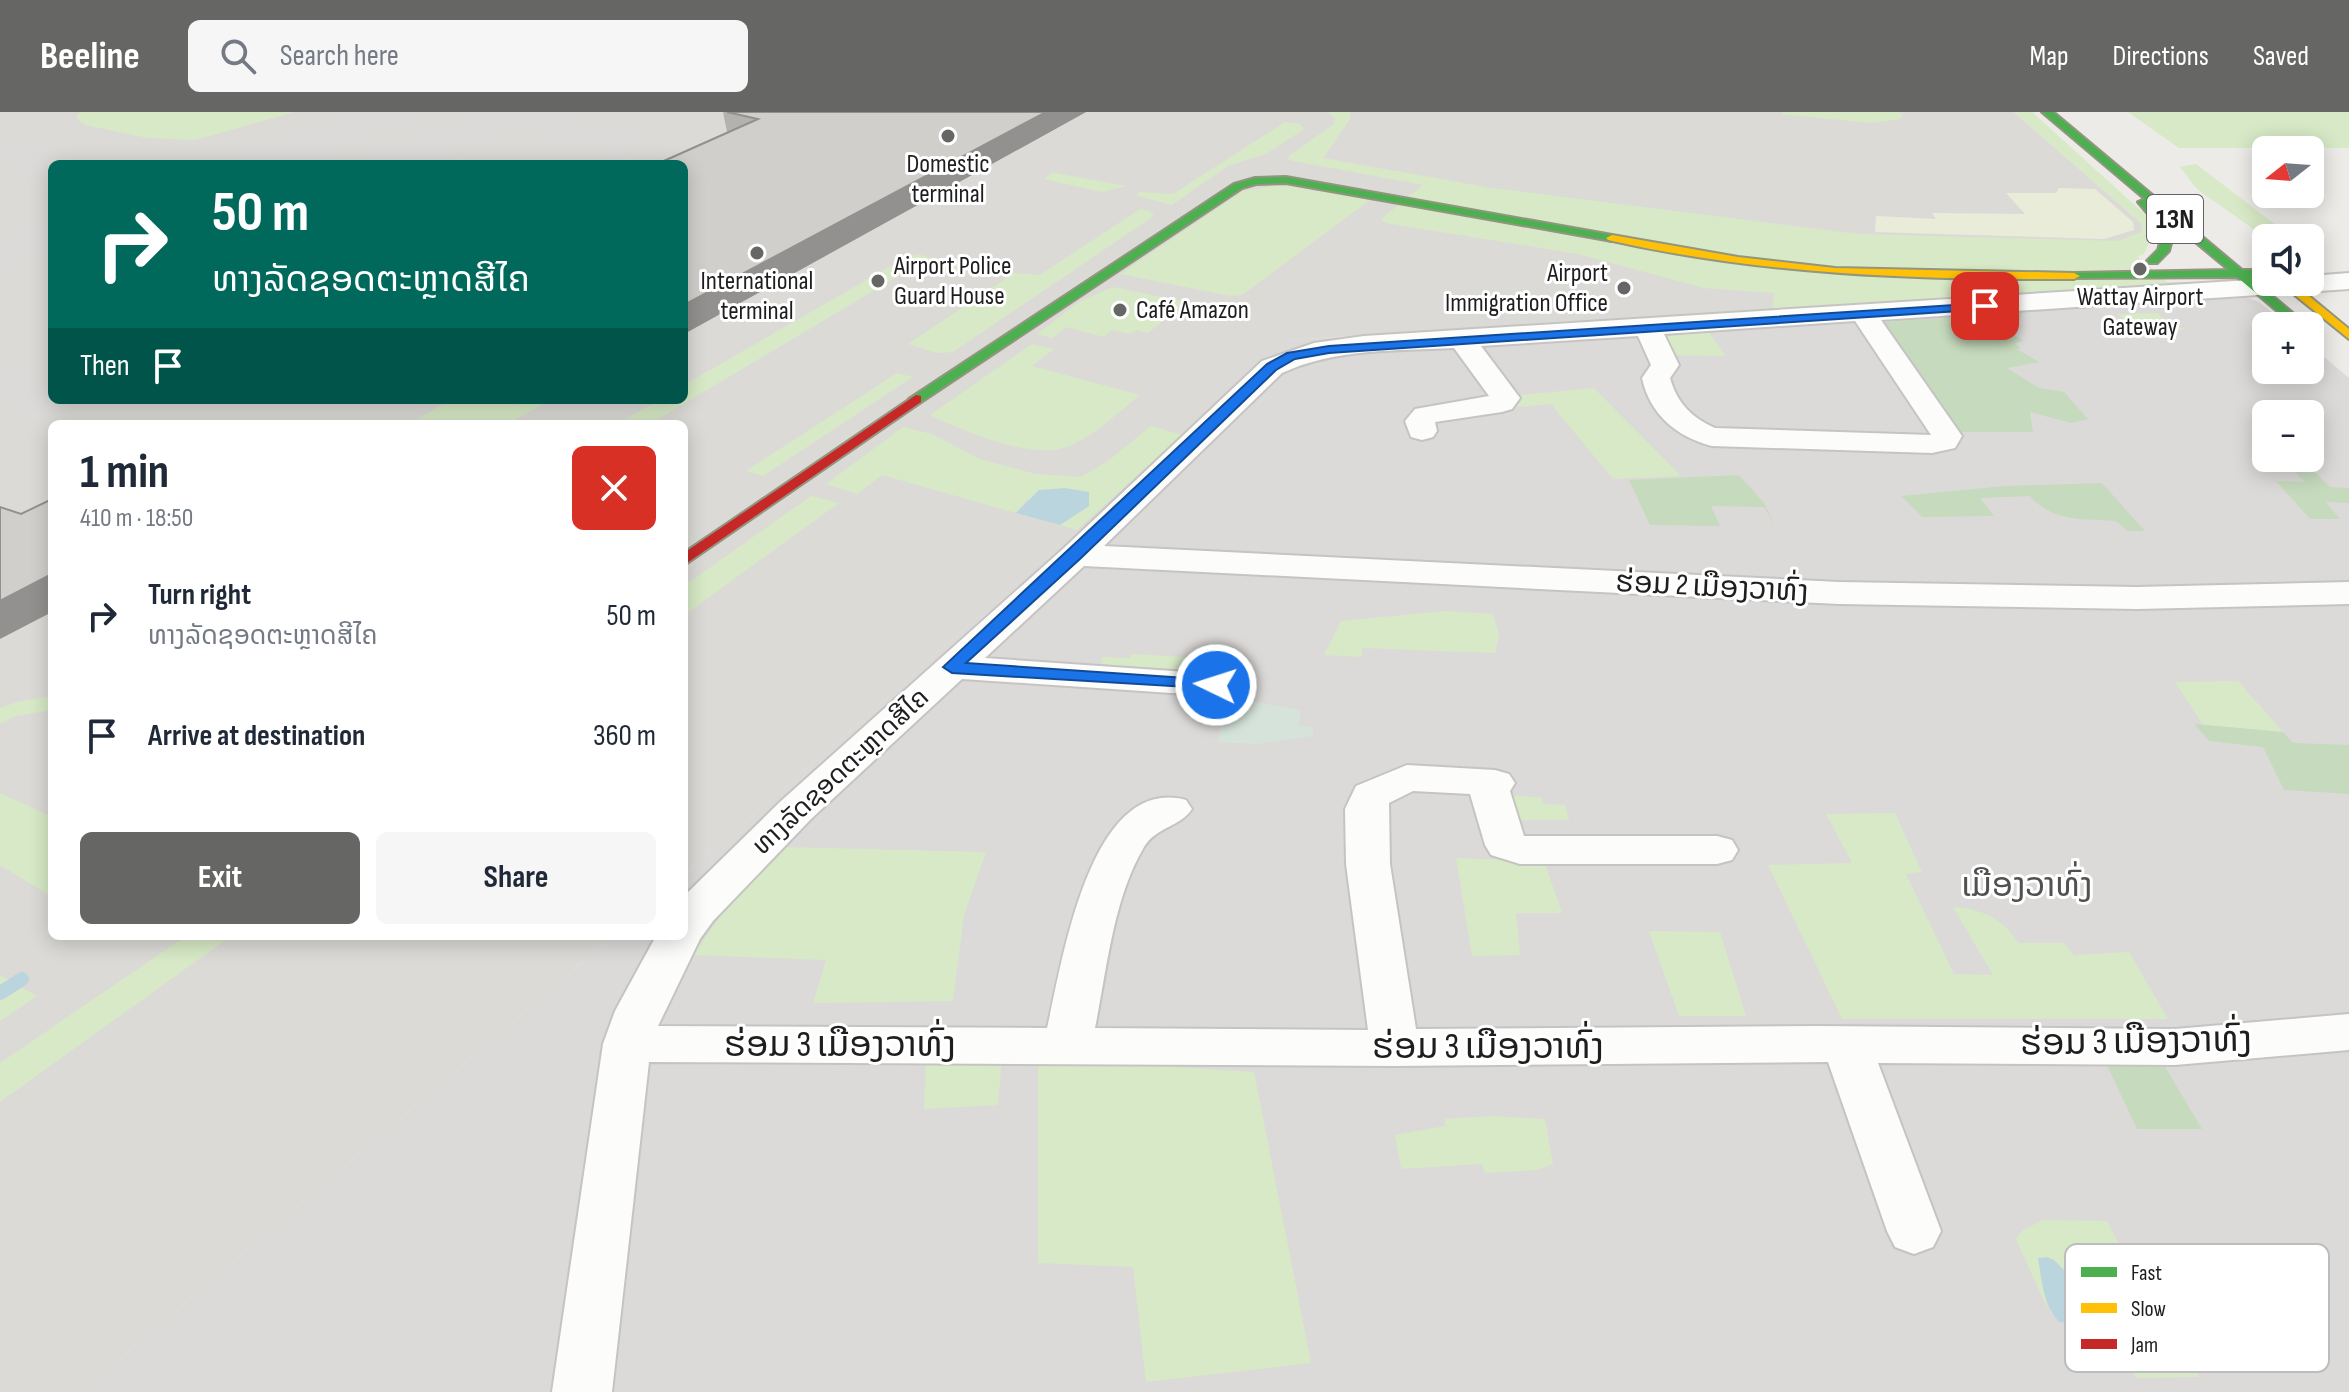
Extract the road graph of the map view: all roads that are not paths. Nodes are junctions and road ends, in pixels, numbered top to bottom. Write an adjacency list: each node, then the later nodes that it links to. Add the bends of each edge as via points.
1 (2047, 112): 2 (main road, 13N)
2 (2091, 149): 3 (main road, via 2169,232); 4 (main road, 13N)
3 (2153, 261): 5 (main road); 6 (main road)
4 (2252, 265)
5 (1927, 268): 7 (main road); 20 (main road, via 1823,270 1390,194 1255,181 1238,186 954,372)
6 (2252, 270)
7 (2252, 271)
8 (2252, 272): 14 (street, ທາງລັດຊອດຕະຫຼາດສີໄຄ)
9 (2324, 278): 10 (street, ທາງລັດຊອດຕະຫຼາດສີໄຄ)
10 (2349, 281)
11 (2279, 296): 13 (main road, 13N)
12 (2295, 296): 16 (main road, 13N)
13 (2291, 312)
14 (1864, 315): 15 (street, ທາງລັດຊອດຕະຫຼາດສີໄຄ); 15 (street, via 1947,436 1944,442 1728,438 1694,432 1658,391 1656,378 1665,365)
15 (1648, 328): 17 (street, ທາງລັດຊອດຕະຫຼາດສີໄຄ)
16 (2349, 335)
17 (1462, 339): 18 (street, via 1505,398 1502,403 1426,415 1420,421); 19 (street, ທາງລັດຊອດຕະຫຼາດສີໄຄ, via 1329,349 1292,356 1272,367)
18 (1422, 431)
19 (1076, 555): 21 (street, ຮ່ອມ 2 ເມືອງວາທົ່ງ, via 1839,593 2137,598); 22 (street, ທາງລັດຊອດຕະຫຼາດສີໄຄ)
20 (688, 557)
21 (2349, 593)
22 (952, 667): 23 (street); 26 (street, ທາງລັດຊອດຕະຫຼາດສີໄຄ, via 796,810)
23 (1216, 685)
24 (1171, 809): 31 (street, via 1139,824 1121,849 1098,912)
25 (1717, 850): 32 (street, via 1520,850 1506,845 1491,783 1407,778 1371,795 1366,809 1368,864)
26 (688, 922)
27 (677, 940): 29 (street)
28 (2349, 1032): 30 (street, ຮ່ອມ 3 ເມືອງວາທົ່ງ, via 2175,1047)
29 (627, 1044): 31 (street, ຮ່ອມ 3 ເມືອງວາທົ່ງ); 34 (street)
30 (1846, 1044): 32 (street, ຮ່ອມ 3 ເມືອງວາທົ່ງ); 33 (street)
31 (1067, 1046): 32 (street, ຮ່ອມ 3 ເມືອງວາທົ່ງ)
32 (1395, 1048)
33 (1914, 1231)
34 (582, 1392)

